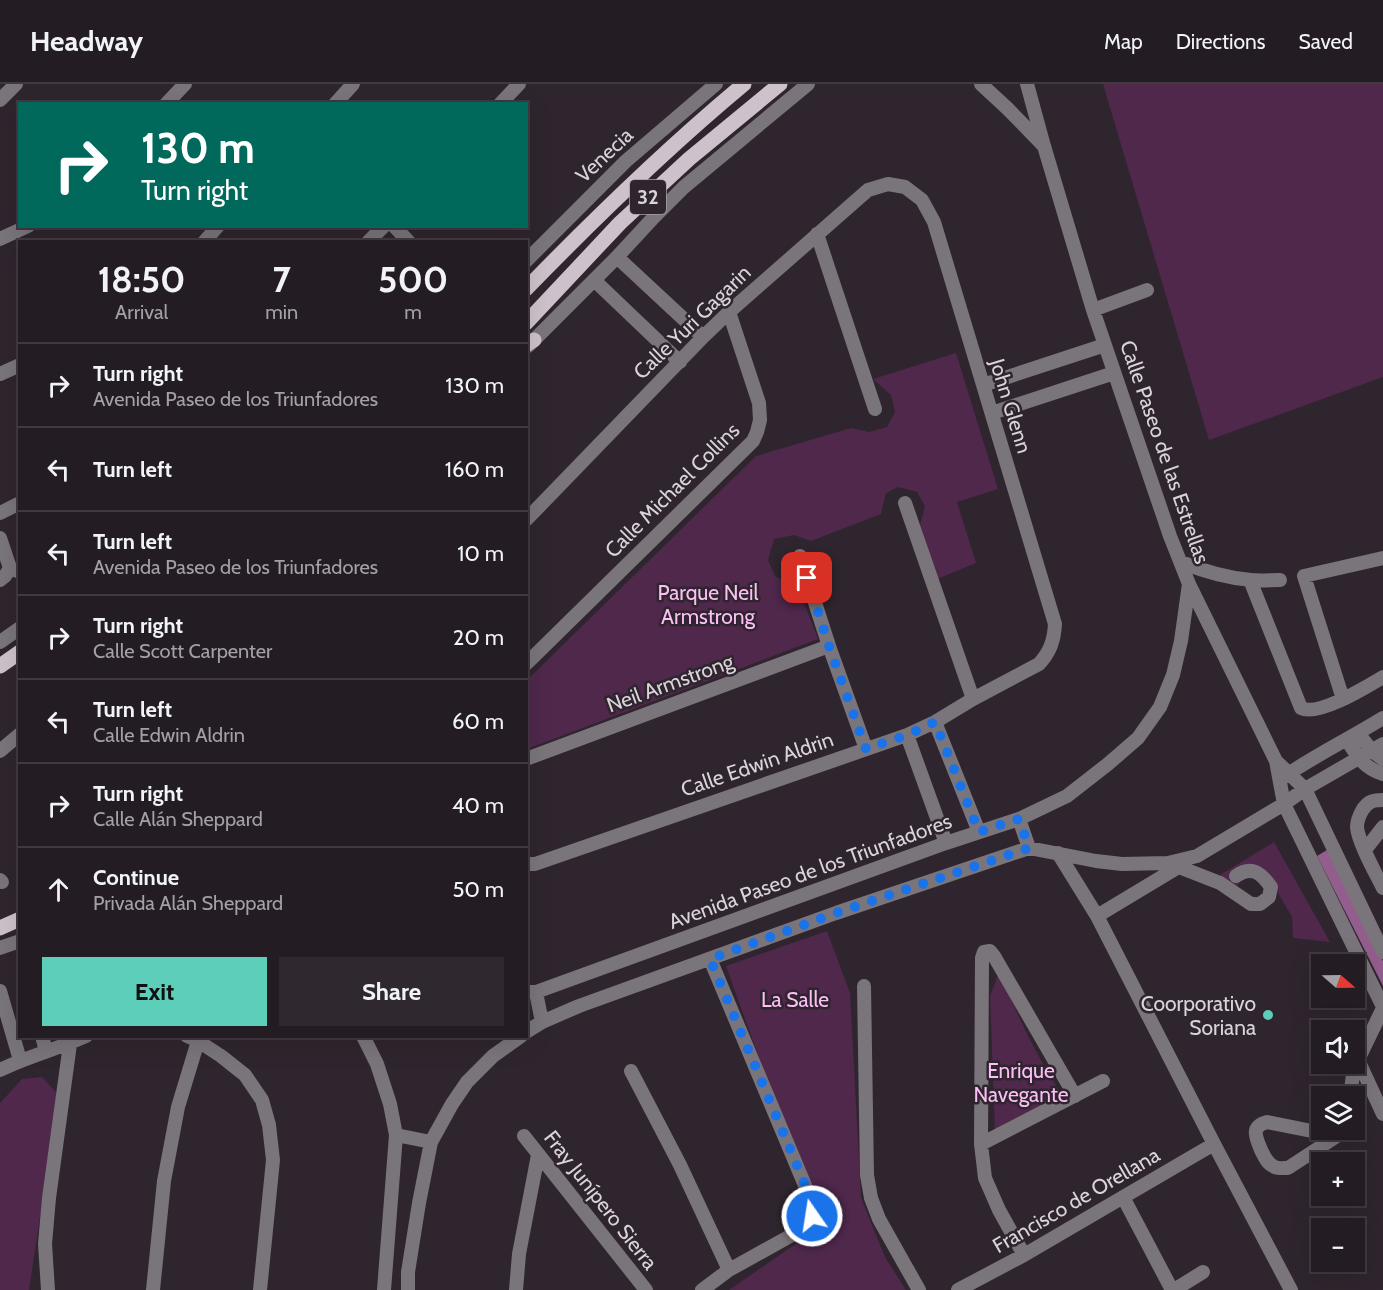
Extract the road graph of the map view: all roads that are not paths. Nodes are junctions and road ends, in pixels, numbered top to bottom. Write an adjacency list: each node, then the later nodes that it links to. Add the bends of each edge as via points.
1 (16, 84): 12 (street)
2 (185, 84): 13 (street)
3 (353, 84): 14 (street)
4 (519, 84): 15 (street)
5 (716, 84): 28 (street, Venecia, via 626,161)
6 (744, 84): 30 (main road, 32, via 634,181)
7 (780, 84): 34 (main road, 32, via 689,159 620,223)
8 (808, 84): 27 (street, via 684,187)
9 (981, 84): 11 (street, Calle Paseo de las Estrellas)
10 (1027, 84): 16 (street, Calle Paseo de las Estrellas)
11 (996, 90): 16 (street, Calle Paseo de las Estrellas)
12 (0, 100)
13 (168, 102)
14 (337, 102)
15 (502, 102)
16 (1044, 146): 32 (street, Calle Paseo de las Estrellas)
17 (905, 187): 22 (street, Calle Yuri Gagarin, via 888,184 868,190); 42 (street, John Glenn, via 922,200 934,222)
18 (24, 228): 23 (street)
19 (217, 228): 24 (street)
20 (382, 228): 25 (street)
21 (396, 228): 26 (street)
22 (817, 234): 33 (street, Calle Yuri Gagarin); 43 (street)
23 (0, 239)
24 (208, 240)
25 (369, 240)
26 (407, 240)
27 (617, 256): 29 (street); 35 (street)
28 (528, 259)
29 (594, 280): 36 (street); 38 (street)
30 (528, 287)
31 (1147, 290): 32 (street)
32 (1093, 310): 37 (street, Calle Paseo de las Estrellas)
33 (729, 312): 35 (street, Calle Yuri Gagarin); 63 (street, Calle Michael Collins, via 759,403 760,420 753,441)
34 (528, 320)
35 (703, 338): 38 (street, Calle Yuri Gagarin)
36 (529, 344)
37 (1105, 345): 40 (street, Calle Paseo de las Estrellas); 42 (street)
38 (680, 362): 48 (street, Calle Yuri Gagarin)
39 (18, 366): 41 (street)
40 (1114, 373): 44 (street); 52 (street, Calle Paseo de las Estrellas)
41 (0, 374)
42 (983, 385): 44 (street, John Glenn)
43 (875, 409)
44 (992, 413): 61 (street, John Glenn, via 1055,624)
45 (905, 503): 66 (street)
46 (18, 504): 47 (street)
47 (0, 513)
48 (528, 518)
49 (0, 538): 53 (street)
50 (800, 556): 60 (street)
51 (1383, 558): 67 (street, via 1304,576)
52 (1180, 562): 55 (street); 57 (street, Calle Paseo de las Estrellas)
53 (15, 570): 54 (street)
54 (0, 580)
55 (1250, 580): 56 (street); 67 (street, via 1301,708 1320,709)
56 (1280, 580)
57 (1190, 584): 79 (street, Calle Paseo de las Estrellas); 83 (street, Avenida Paseo de los Triunfadores, via 1173,675 1160,707 1138,738 1067,796)
58 (18, 629): 59 (street)
59 (0, 642)
60 (829, 646): 73 (street); 76 (street, Neil Armstrong)
61 (1051, 646): 66 (street, Calle Edwin Aldrin, via 1039,664)
62 (18, 653): 64 (main road)
63 (528, 662)
64 (0, 666)
65 (1383, 677): 67 (street)
66 (973, 699): 69 (street, Calle Edwin Aldrin)
67 (1343, 699)
68 (1383, 718): 71 (street)
69 (935, 722): 70 (street, Calle Edwin Aldrin); 85 (street)
70 (907, 735): 73 (street, Calle Edwin Aldrin); 86 (street)
71 (1353, 737): 75 (street); 77 (street); 79 (street)
72 (18, 738): 74 (street)
73 (866, 749): 91 (street, Calle Edwin Aldrin)
74 (0, 751)
75 (1379, 751): 77 (street)
76 (528, 758)
77 (1359, 759): 78 (street); 80 (street)
78 (1383, 774)
79 (1284, 777): 80 (street, Calle Paseo de las Estrellas); 82 (street)
80 (1305, 789): 82 (street); 100 (street, Calle Paseo de las Estrellas)
81 (1383, 800): 88 (street, via 1367,804 1360,814 1357,827)
82 (1284, 804): 90 (street); 105 (street)
83 (1019, 819): 85 (street, Avenida Paseo de los Triunfadores); 87 (street)
84 (1383, 827): 88 (street)
85 (979, 832): 86 (street, Avenida Paseo de los Triunfadores)
86 (946, 843): 104 (street, Avenida Paseo de los Triunfadores)
87 (1029, 848): 89 (street); 101 (street)
88 (1365, 850): 94 (street)
89 (1058, 853): 90 (street, via 1133,864 1168,863); 95 (street)
90 (1197, 856): 92 (street)
91 (528, 864)
92 (1179, 867): 93 (street, via 1220,883 1251,904 1260,904 1269,897 1272,886 1263,875 1244,871); 95 (street)
93 (1236, 876)
94 (1383, 888)
95 (1097, 916): 128 (street)
96 (18, 921): 97 (main road)
97 (0, 928)
98 (18, 944): 99 (street)
99 (0, 948)
100 (1383, 952)
101 (710, 959): 106 (street); 132 (street, via 809,1194 812,1216 801,1230)
102 (864, 986): 142 (street, via 867,1175 871,1198)
103 (0, 991): 116 (street)
104 (531, 992): 106 (street)
105 (1383, 1008): 114 (street)
106 (542, 1022): 107 (street)
107 (528, 1031)
108 (43, 1038): 115 (street)
109 (82, 1038): 113 (street)
110 (364, 1038): 124 (street, via 377,1064)
111 (518, 1038): 126 (street, via 467,1082)
112 (193, 1039): 135 (street, via 164,1181); 136 (street, via 245,1075 262,1100 269,1125 273,1160)
113 (70, 1044): 115 (street); 134 (street, via 49,1198 45,1244)
114 (1365, 1045)
115 (46, 1051): 116 (street)
116 (20, 1059): 117 (street)
117 (0, 1070)
118 (631, 1071): 132 (street)
119 (1365, 1073): 122 (street)
120 (1103, 1081): 121 (street)
121 (1075, 1096): 127 (street); 127 (street, via 994,956 990,951 984,952)
122 (1381, 1104)
123 (1339, 1133): 123 (street, via 1288,1168 1271,1166 1256,1137 1256,1129 1267,1122)
124 (396, 1135): 126 (street); 137 (street)
125 (524, 1136): 129 (street, Fray Junípero Sierra)
126 (431, 1142): 138 (street)
127 (981, 1144): 131 (street, via 985,1178)
128 (1214, 1144): 130 (street, Francisco de Orellana); 145 (street)
129 (538, 1155): 139 (street); 140 (street, Fray Junípero Sierra)
130 (1122, 1197): 131 (street, Francisco de Orellana); 144 (street)
131 (1024, 1255): 143 (street, Francisco de Orellana)
132 (729, 1270): 141 (street)
133 (1203, 1272): 144 (street)
134 (48, 1290)
135 (153, 1290)
136 (260, 1290)
137 (384, 1290)
138 (408, 1290)
139 (516, 1290)
140 (646, 1290)
141 (702, 1290)
142 (919, 1290)
143 (958, 1290)
144 (1173, 1290)
145 (1291, 1290)

